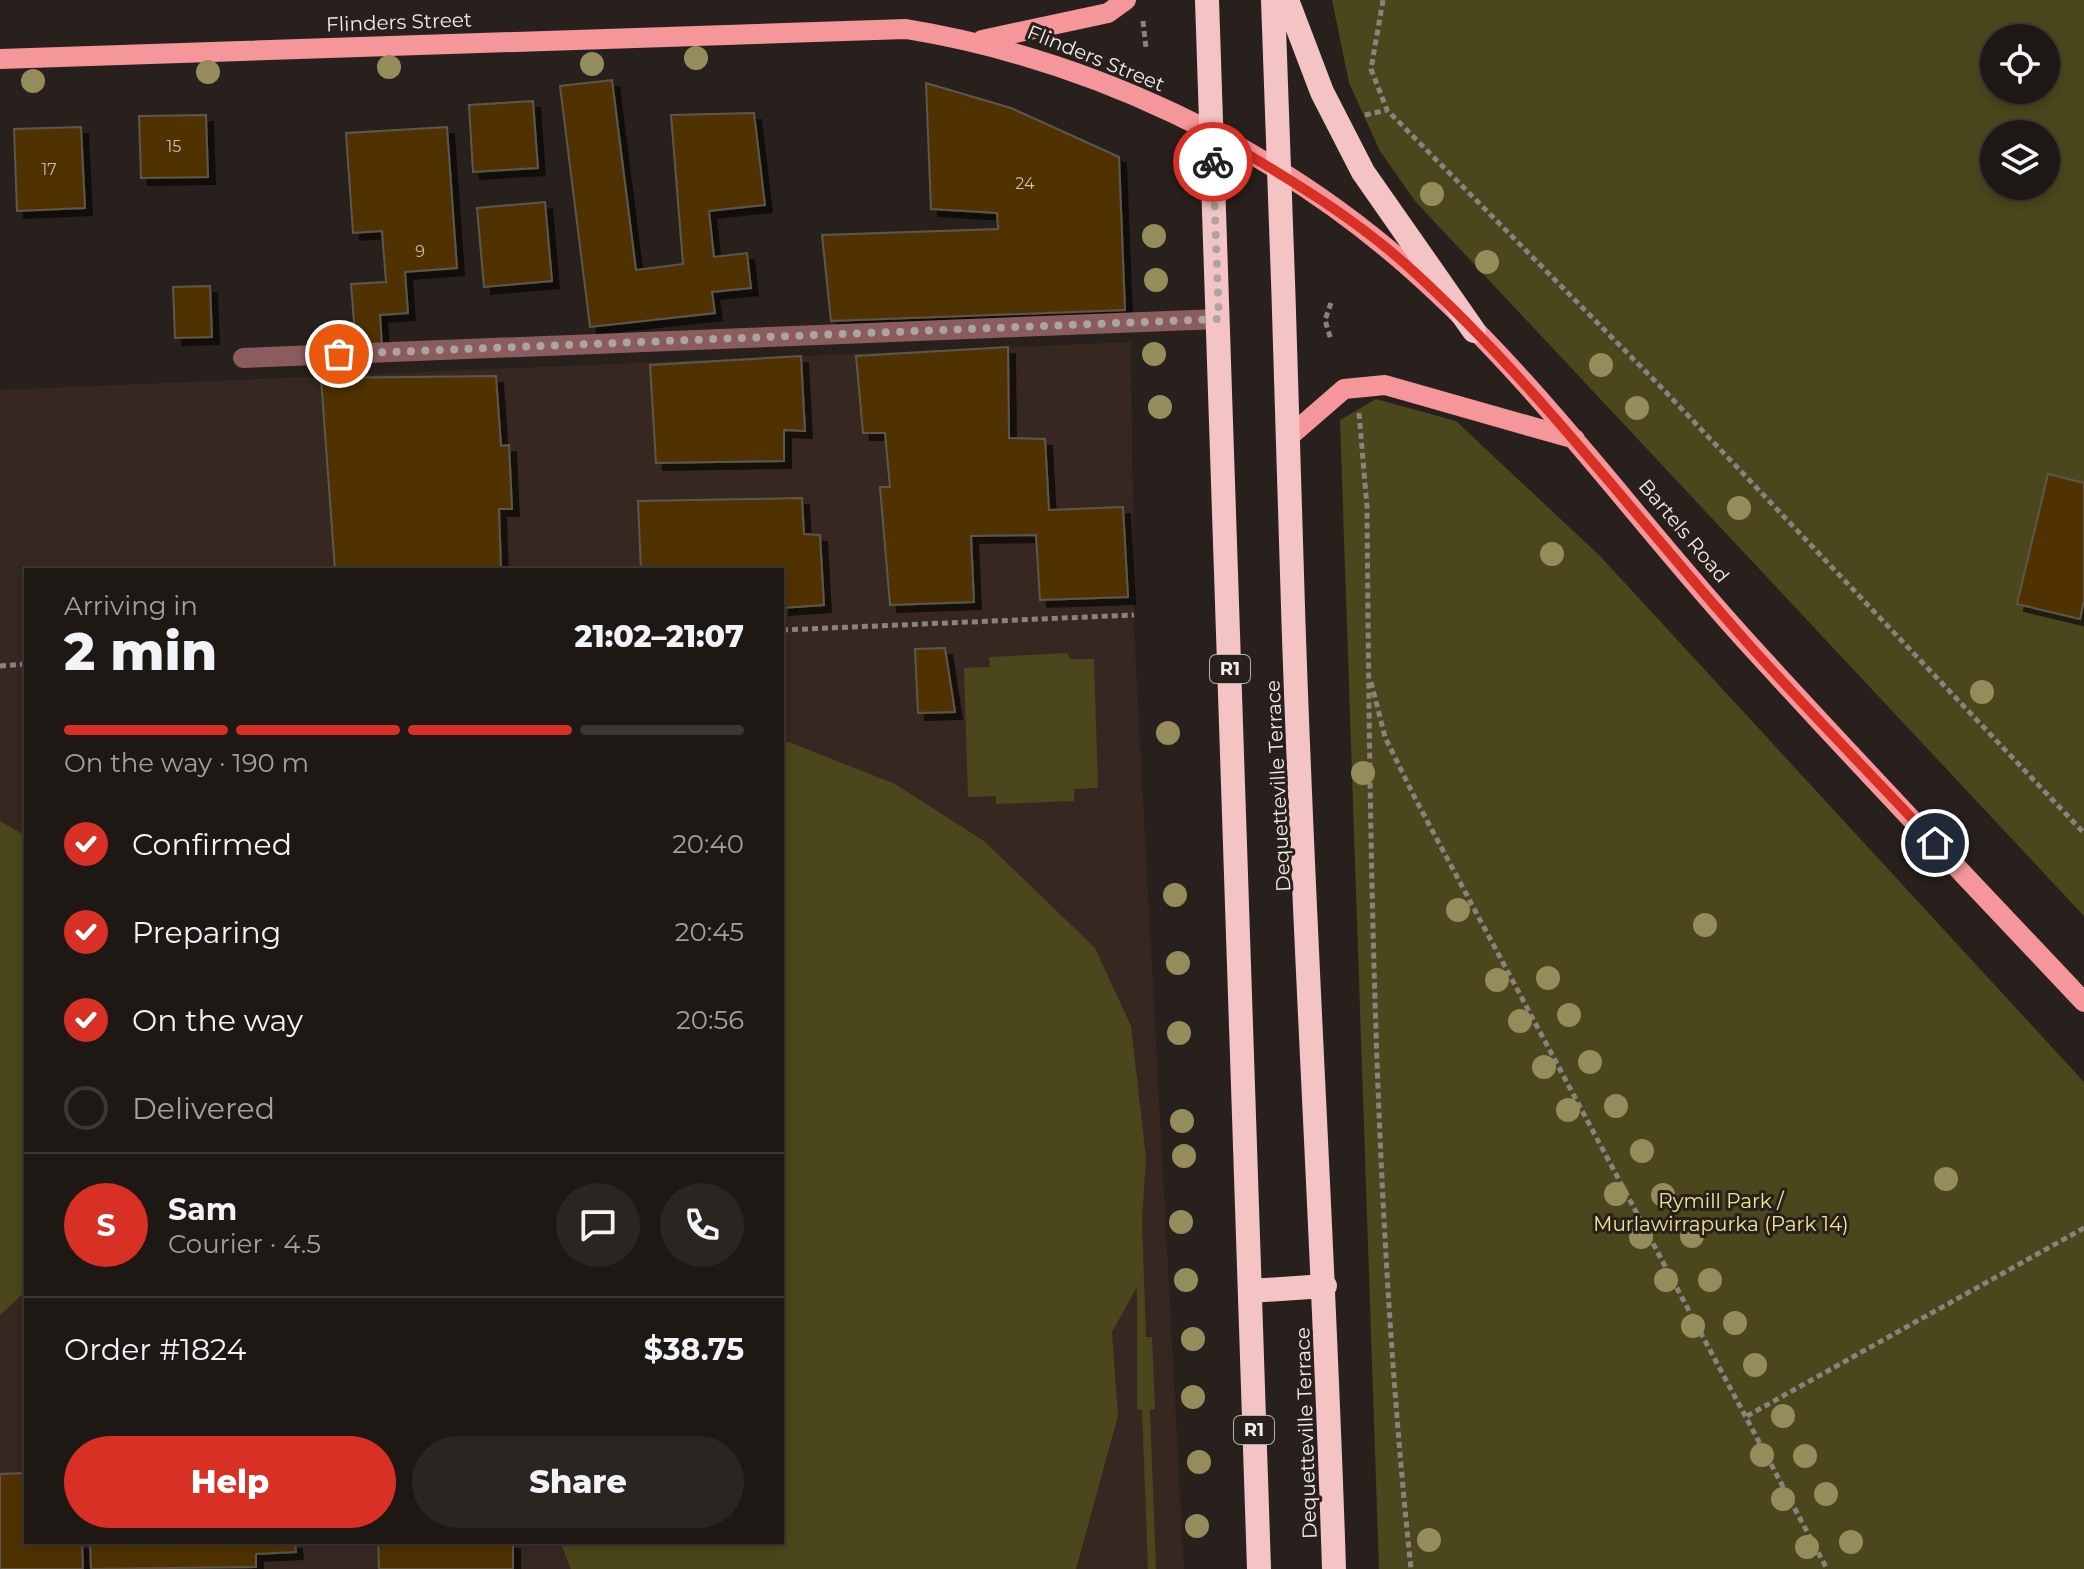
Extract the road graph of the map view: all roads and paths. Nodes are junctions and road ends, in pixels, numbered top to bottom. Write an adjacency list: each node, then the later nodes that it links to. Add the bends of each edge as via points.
1 (1207, 0): 11 (highway, R1)
2 (1273, 0): 12 (highway, Dequetteville Terrace)
3 (1287, 0): 15 (highway, via 1322,92 1363,172)
4 (1383, 0): 9 (path, via 1371,69)
5 (1133, 4): 6 (main road); 7 (path)
6 (978, 41): 8 (main road, Flinders Street, via 906,29); 11 (main road, Flinders Street, via 1051,62)
7 (1146, 48)
8 (0, 59)
9 (1387, 110): 10 (path); 26 (path, via 1662,388)
10 (1361, 116)
11 (1212, 133): 12 (main road, Bartels Road); 14 (highway, R1)
12 (1280, 173): 15 (main road, Bartels Road, via 1411,269); 19 (highway, Dequetteville Terrace)
13 (1331, 303): 16 (path, via 1325,320)
14 (1219, 319): 17 (street); 30 (highway, R1)
15 (1474, 331): 20 (main road, Bartels Road)
16 (1331, 340)
17 (243, 358)
18 (1359, 412): 25 (path, via 1367,507)
19 (1291, 435): 20 (main road, via 1344,389 1385,385); 29 (highway, Dequetteville Terrace, via 1294,623)
20 (1575, 439): 27 (main road, Bartels Road, via 1744,639)
21 (1134, 615): 22 (path)
22 (784, 630)
23 (24, 664): 24 (path)
24 (0, 666)
25 (1368, 672): 31 (path, via 1385,737 1416,800); 34 (path, via 1380,1127)
26 (2084, 833)
27 (2084, 1002)
28 (2084, 1228): 31 (path)
29 (1325, 1286): 30 (highway); 33 (highway, Dequetteville Terrace)
30 (1250, 1291): 32 (highway, R1)
31 (1747, 1416): 35 (path)
32 (1259, 1569)
33 (1334, 1569)
34 (1411, 1569)
35 (1827, 1569)

